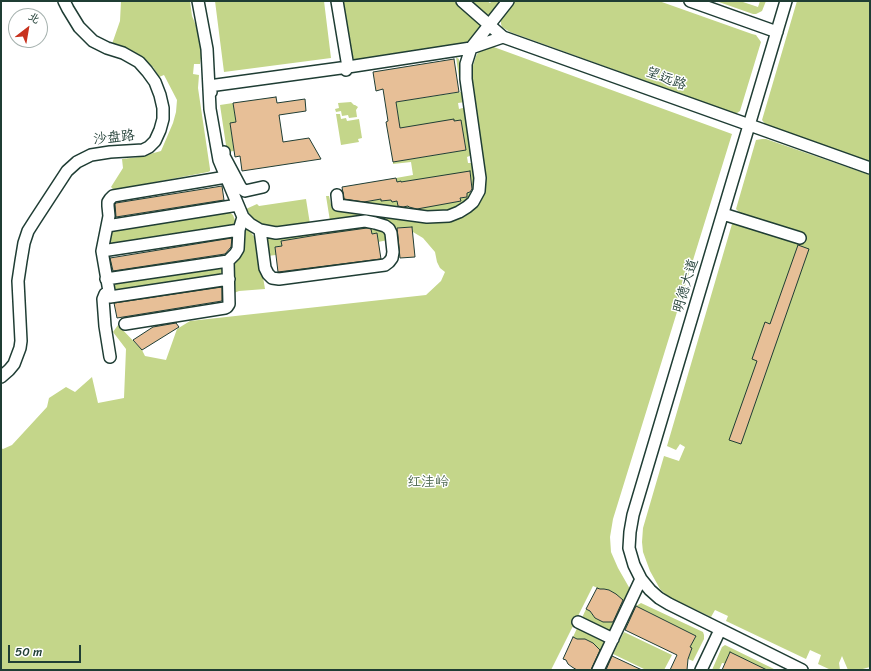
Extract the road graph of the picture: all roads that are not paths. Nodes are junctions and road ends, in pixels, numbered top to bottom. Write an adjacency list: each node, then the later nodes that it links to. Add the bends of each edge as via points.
1 (64, 1): 33 (street, 沙盘路, via 79,27 92,41 139,62 147,71 160,95 163,119 155,141 149,147 143,150 91,154 77,162 67,171 28,231 18,281 20,348 14,364)
2 (198, 1): 13 (street, via 207,49)
3 (337, 1): 12 (street)
4 (462, 1): 8 (street, 望远路)
5 (508, 1): 8 (street)
6 (690, 1): 9 (street)
7 (786, 1): 9 (street, 明德大道)
8 (489, 24): 10 (street, 望远路); 11 (street)
9 (777, 32): 14 (street, 明德大道)
10 (503, 37): 11 (street); 14 (street, 望远路)
11 (471, 48): 12 (street); 18 (street, via 466,64 464,105 480,178 480,187 473,202 449,216 427,217 338,205)
12 (347, 68): 13 (street)
13 (209, 86): 16 (street, via 210,109 219,160); 17 (street, via 216,105 224,156 241,188 245,191)
14 (749, 125): 15 (street, 望远路); 20 (street, 明德大道)
15 (870, 168)
16 (226, 177): 19 (street); 22 (street, via 113,196 108,202)
17 (263, 187)
18 (337, 195)
19 (238, 205): 21 (street); 22 (street)
20 (723, 214): 25 (street); 34 (street, 明德大道, via 633,515 629,548)
21 (243, 217): 23 (street); 24 (street)
22 (107, 226): 26 (street)
23 (238, 230): 26 (street); 27 (street, via 238,249)
24 (260, 230): 24 (street, via 276,233 365,221 375,223 389,229 391,233 392,258 385,265 272,278 265,268)
25 (800, 238)
26 (102, 251): 28 (street)
27 (228, 261): 28 (street); 29 (street)
28 (106, 279): 30 (street)
29 (228, 279): 30 (street, via 110,297); 31 (street, via 229,304 225,308)
30 (109, 292): 32 (street, via 105,294 104,299)
31 (125, 324)
32 (110, 357)
33 (1, 377)
34 (641, 579): 36 (street, 明德大道, via 650,590 669,604); 37 (street)
35 (578, 622): 37 (street)
36 (720, 630): 39 (street); 40 (street, 明德大道)
37 (613, 639): 38 (street)
38 (598, 670)
39 (701, 670)
40 (802, 670)

